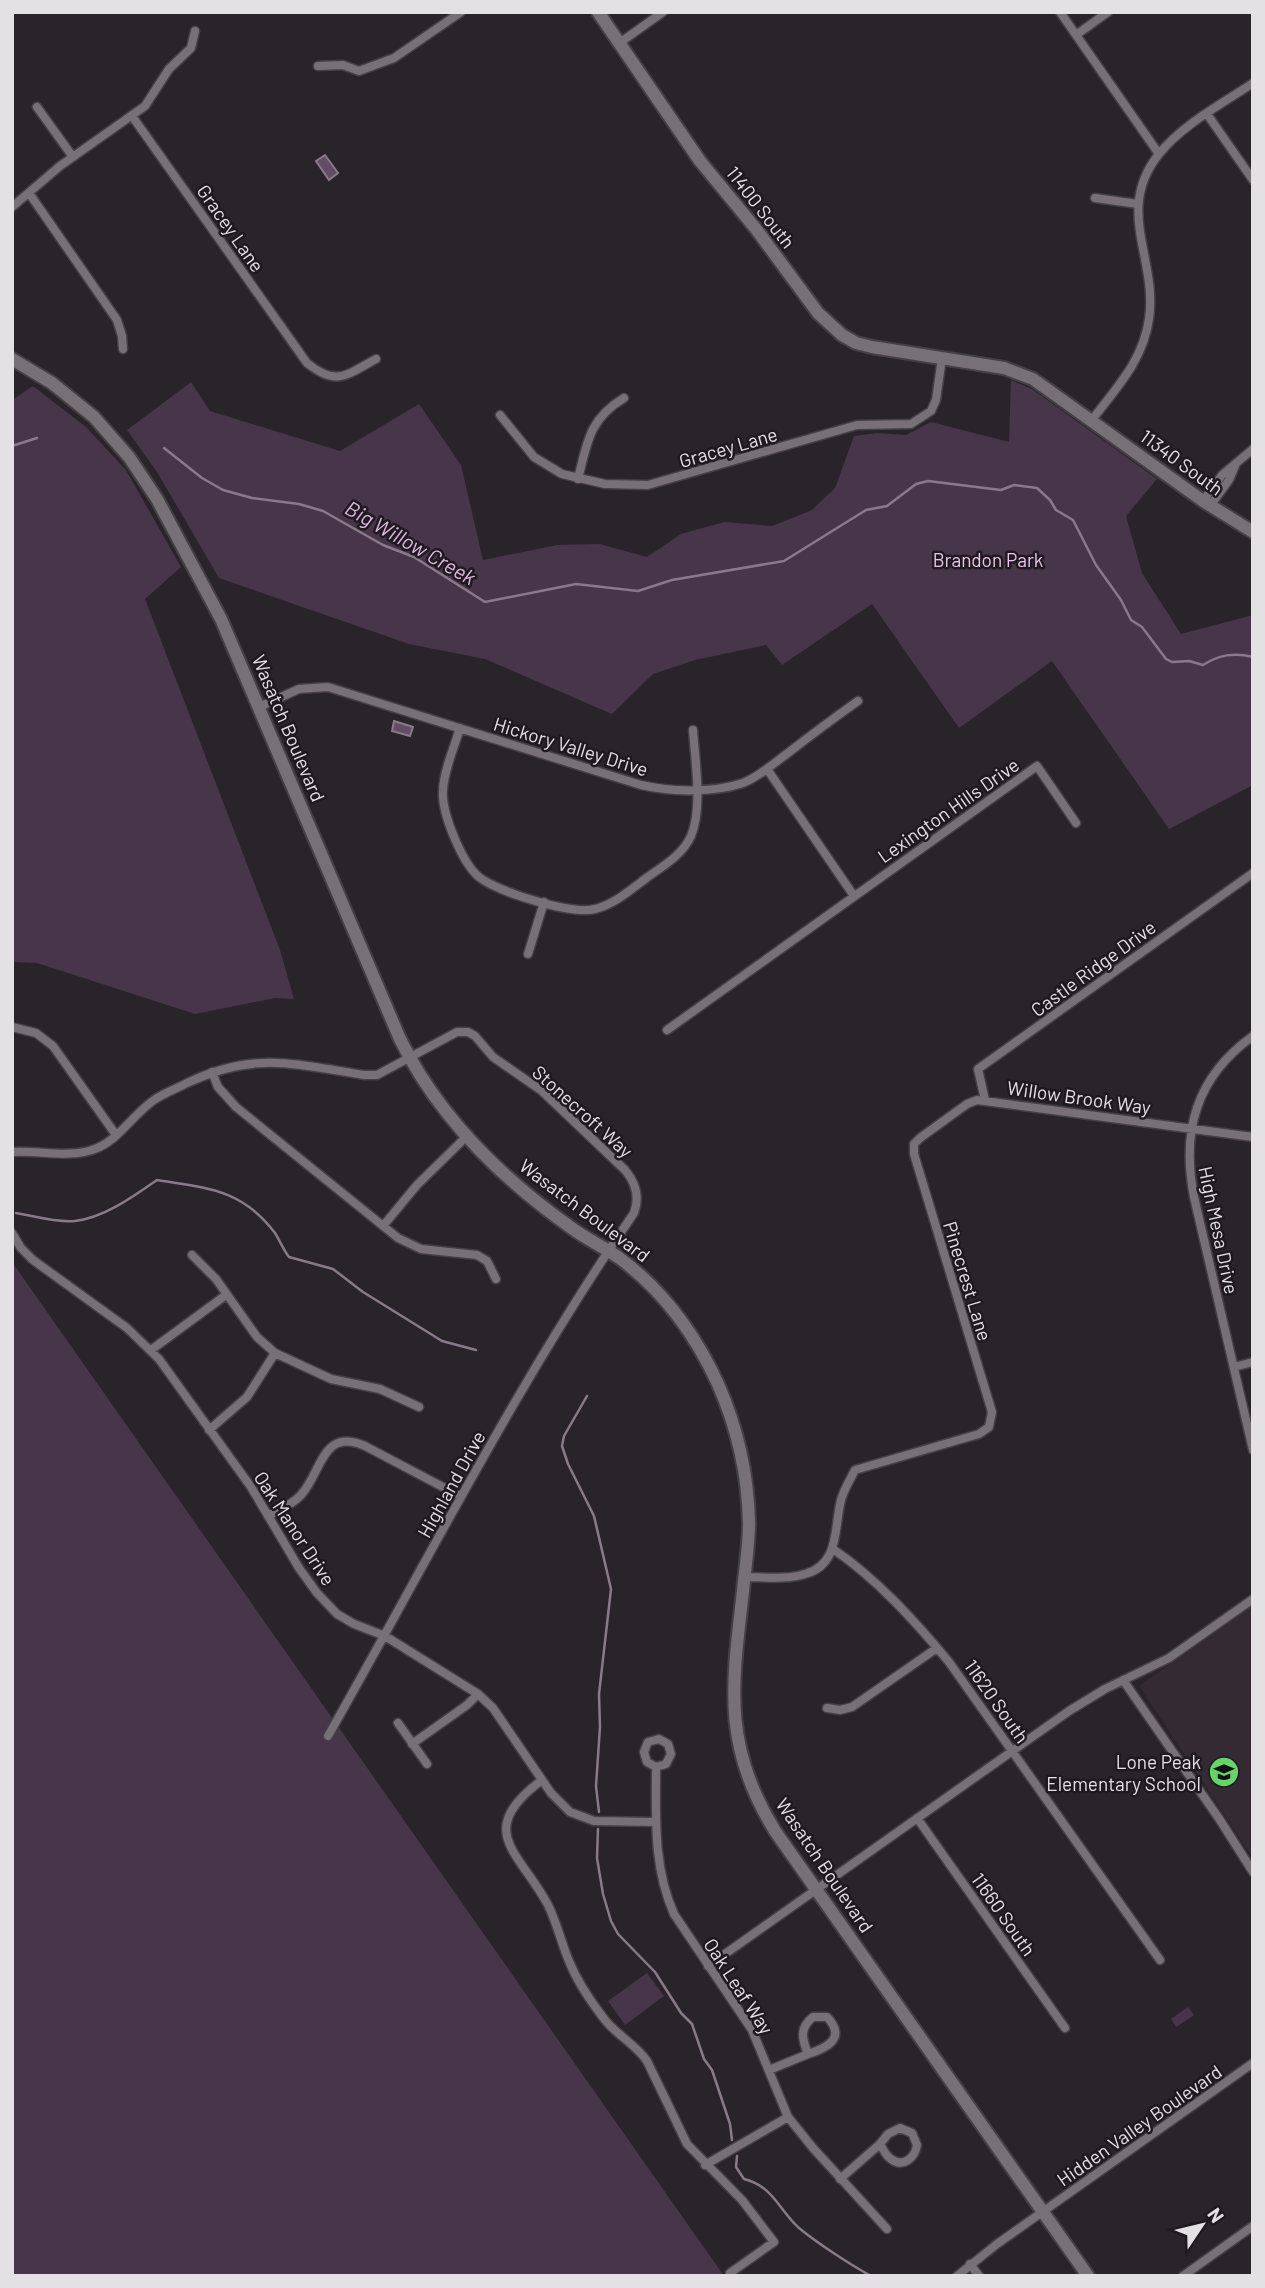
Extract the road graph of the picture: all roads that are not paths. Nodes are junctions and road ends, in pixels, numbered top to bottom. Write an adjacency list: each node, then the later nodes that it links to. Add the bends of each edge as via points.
1 (461, 12): 9 (street, via 394,58 359,71 342,65)
2 (598, 12): 8 (main road, 11400 South)
3 (663, 12): 8 (street)
4 (1060, 12): 7 (street)
5 (1108, 12): 7 (street)
6 (195, 31): 13 (street, via 191,48)
7 (1076, 35): 14 (street)
8 (618, 44): 22 (main road, 11400 South, via 700,161 829,325 856,343)
9 (318, 66)
10 (1253, 83): 12 (street)
11 (37, 107): 15 (street)
12 (1207, 114): 14 (street); 16 (street)
13 (132, 116): 15 (street); 24 (street, Gracey Lane, via 307,363 321,374 339,377)
14 (1159, 154): 19 (street, via 1149,168)
15 (73, 157): 17 (street)
16 (1253, 180)
17 (29, 193): 20 (street); 21 (street, via 117,320)
18 (1095, 198): 19 (street)
19 (1138, 204): 27 (street, via 1151,293 1149,319 1134,365)
20 (12, 207)
21 (123, 349)
22 (942, 358): 27 (main road, 11400 South, via 1019,372); 29 (street, Gracey Lane, via 931,411 911,424 849,427 648,485)
23 (12, 359): 33 (main road, Wasatch Boulevard, via 79,404 138,469 209,594)
24 (376, 359)
25 (625, 398): 29 (street, via 599,417)
26 (499, 415): 29 (street, Gracey Lane, via 534,457)
27 (1092, 420): 30 (main road, 11340 South)
28 (1253, 449): 30 (street, via 1222,475)
29 (578, 479)
30 (1206, 503): 31 (main road, 11340 South)
31 (1253, 531)
32 (858, 701): 36 (street, Hickory Valley Drive)
33 (259, 707): 34 (street, Hickory Valley Drive, via 299,689 328,687); 46 (main road, Wasatch Boulevard)
34 (460, 729): 37 (street, Hickory Valley Drive, via 640,785); 41 (street, via 443,790 447,816 462,854 477,876 488,883)
35 (693, 730): 37 (street)
36 (766, 769): 37 (street, Hickory Valley Drive, via 732,786); 40 (street)
37 (696, 789): 41 (street, via 691,835 673,859 595,909 569,910)
38 (1076, 823): 40 (street, Lexington Hills Drive, via 1037,766)
39 (1253, 873): 48 (street, Castle Ridge Drive, via 978,1069)
40 (854, 896): 44 (street)
41 (544, 902): 42 (street)
42 (528, 954)
43 (12, 1027): 50 (street, via 36,1033 53,1046)
44 (667, 1030)
45 (1253, 1036): 49 (street, High Mesa Drive, via 1213,1074)
46 (410, 1058): 47 (street, via 370,1075 267,1061); 51 (main road, Wasatch Boulevard, via 436,1101); 57 (street, Stonecroft Way, via 457,1032 472,1034 493,1057 542,1091 625,1170 635,1186 637,1205)
47 (212, 1072): 50 (street, via 155,1099); 55 (street, via 218,1087 236,1107)
48 (985, 1100): 49 (street, Willow Brook Way); 53 (street, Willow Brook Way, via 967,1104)
49 (1190, 1128): 52 (street, Willow Brook Way); 64 (street, High Mesa Drive, via 1190,1178)
50 (116, 1135): 54 (street, via 101,1147 84,1152)
51 (466, 1137): 55 (street, via 416,1185); 57 (main road, Wasatch Boulevard, via 549,1211)
52 (1253, 1137)
53 (914, 1144): 70 (street, Pinecrest Lane, via 920,1180 992,1412 989,1427 979,1434 855,1470 841,1501)
54 (12, 1152)
55 (383, 1226): 59 (street, via 410,1245 477,1255 487,1261)
56 (12, 1233): 61 (street, Oak Manor Drive, via 40,1267)
57 (609, 1250): 68 (street, Highland Drive, via 566,1314); 71 (main road, Wasatch Boulevard, via 674,1312 718,1385 738,1441 745,1482 749,1523)
58 (192, 1255): 60 (street)
59 (496, 1279)
60 (226, 1295): 61 (street); 62 (street)
61 (151, 1350): 66 (street, Oak Manor Drive)
62 (275, 1353): 65 (street, via 331,1379 380,1390); 66 (street, via 247,1397)
63 (1253, 1362): 64 (street)
64 (1234, 1367): 67 (street, High Mesa Drive)
65 (419, 1407)
66 (209, 1430): 69 (street, Oak Manor Drive)
67 (1253, 1450)
68 (460, 1496): 69 (street, via 365,1446 339,1441 327,1451 300,1496); 73 (street, Highland Drive)
69 (268, 1516): 73 (street, Oak Manor Drive, via 299,1568 337,1614)
70 (833, 1549): 71 (street, via 807,1574); 74 (street, 11620 South)
71 (744, 1577): 88 (main road, Wasatch Boulevard, via 733,1693 739,1746 765,1815)
72 (1253, 1599): 75 (street, via 1169,1658)
73 (385, 1636): 76 (street, Oak Manor Drive); 79 (street, Highland Drive)
74 (937, 1648): 77 (street, via 852,1707); 81 (street, 11620 South)
75 (1122, 1680): 81 (street, via 1086,1699); 87 (street)
76 (478, 1694): 80 (street); 84 (street, Oak Manor Drive, via 493,1708)
77 (827, 1708)
78 (398, 1723): 80 (street)
79 (328, 1736)
80 (412, 1744): 82 (street)
81 (1013, 1751): 85 (street); 89 (street, 11620 South)
82 (427, 1764)
83 (656, 1767): 86 (street, Oak Leaf Way)
84 (542, 1780): 86 (street, Oak Manor Drive, via 560,1803 582,1818); 97 (street, via 510,1813 508,1844 549,1908 571,1967 588,1996 604,2020 641,2052 655,2073 680,2133)
85 (917, 1818): 88 (street); 91 (street, 11660 South)
86 (656, 1822): 90 (street, Oak Leaf Way, via 665,1894)
87 (1253, 1872)
88 (816, 1889): 90 (street); 99 (main road, Wasatch Boulevard)
89 (1160, 1960)
90 (708, 1966): 94 (street, Oak Leaf Way, via 752,2030)
91 (1065, 2028)
92 (808, 2054): 92 (street, via 835,2038 827,2017 813,2017 803,2028); 94 (street)
93 (1253, 2063): 99 (street, Hidden Valley Boulevard)
94 (769, 2070): 95 (street, Oak Leaf Way)
95 (788, 2116): 97 (street); 98 (street, Oak Leaf Way)
96 (880, 2144): 96 (street, via 891,2160 898,2162 912,2158 917,2145 912,2133 900,2128); 98 (street)
97 (705, 2165): 103 (street, via 743,2200 774,2242)
98 (840, 2179): 101 (street, Oak Leaf Way)
99 (1043, 2212): 102 (street, Hidden Valley Boulevard); 106 (main road, Wasatch Boulevard)
100 (1253, 2226): 107 (street)
101 (887, 2229)
102 (970, 2264): 104 (street, Hidden Valley Boulevard); 105 (street)
103 (730, 2273)
104 (957, 2276)
105 (979, 2276)
106 (1088, 2276)
107 (1183, 2276)

